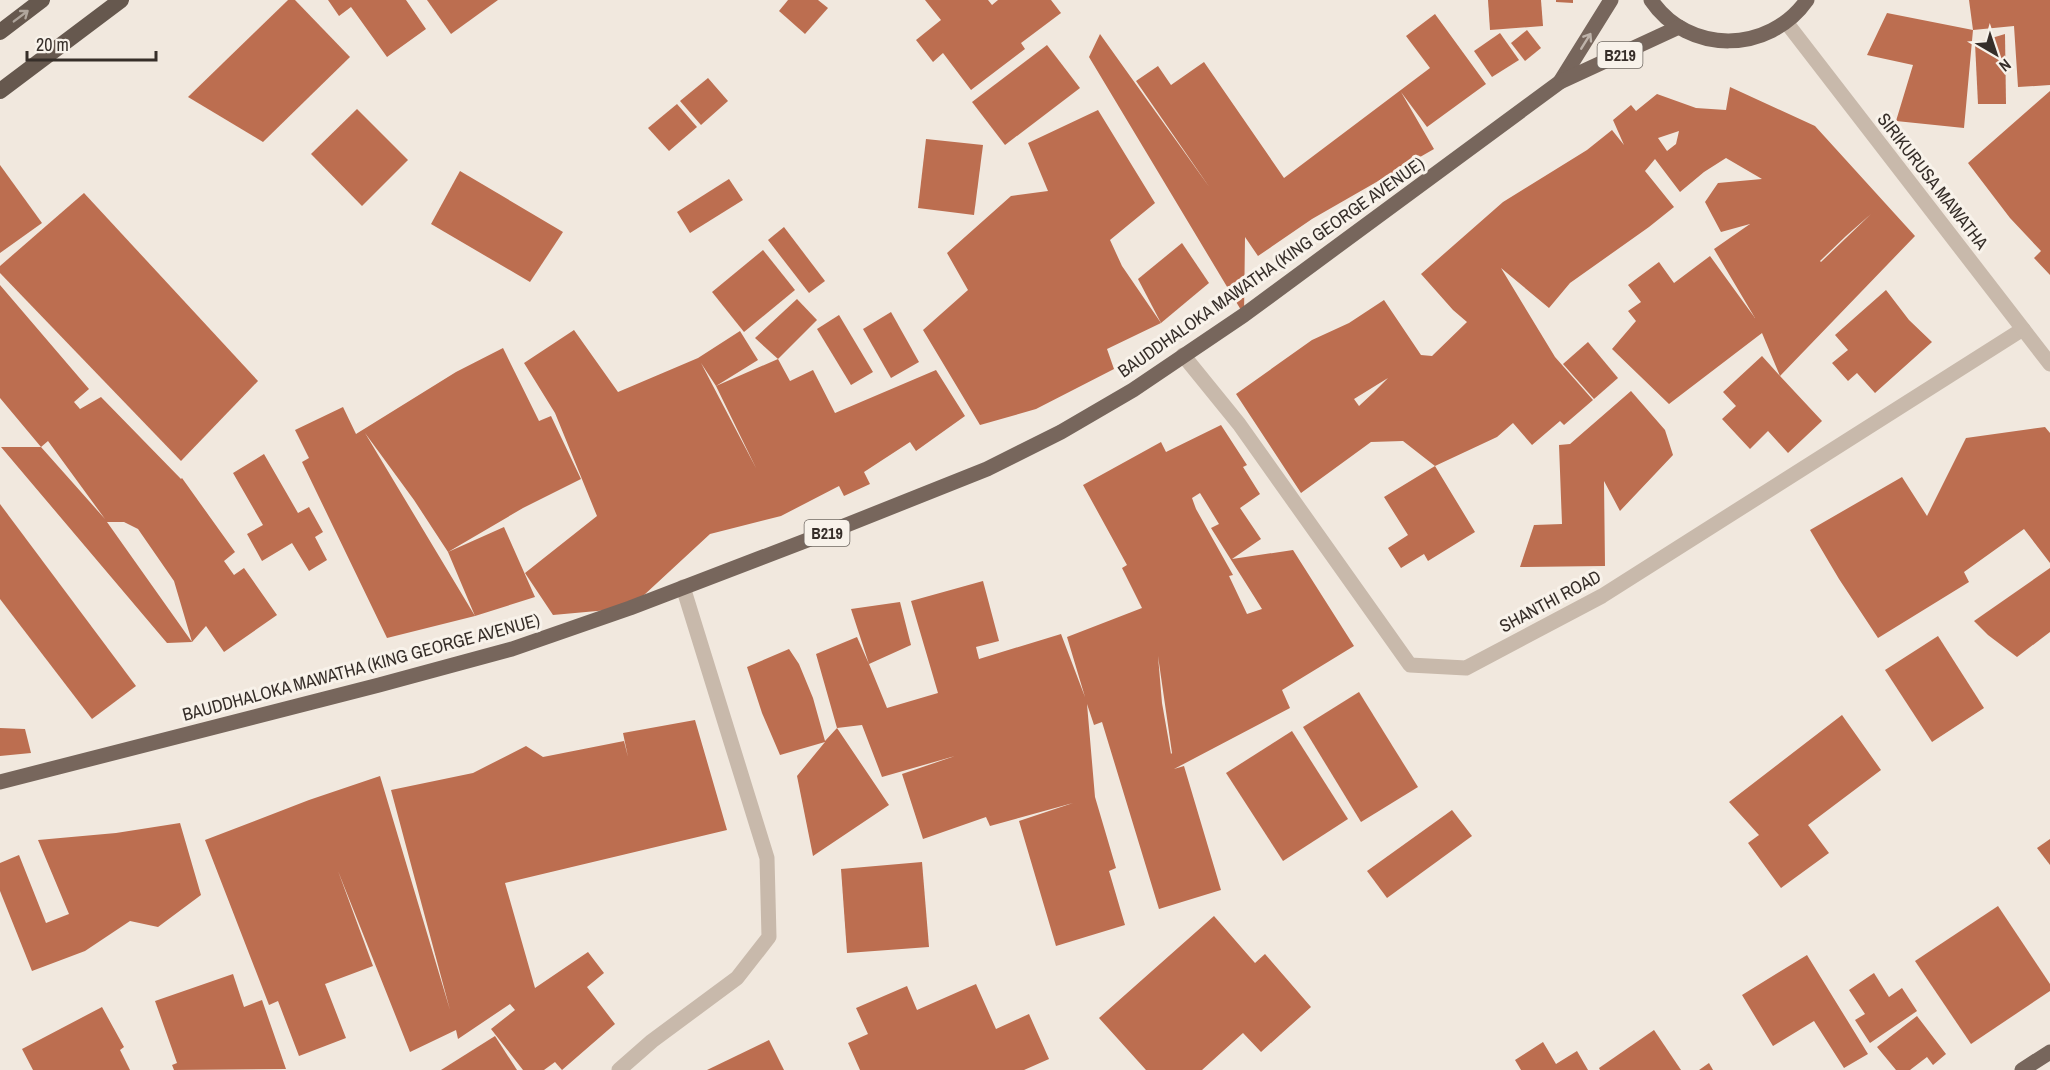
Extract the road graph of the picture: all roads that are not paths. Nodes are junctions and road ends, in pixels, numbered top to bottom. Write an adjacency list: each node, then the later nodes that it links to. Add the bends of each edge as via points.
1 (42, 0): 8 (highway, one-way to 1)
2 (121, 0): 10 (highway)
3 (1611, 0): 9 (main road, BAUDDHALOKA MAWATHA (KING GEORGE AVENUE) / B219, one-way to 3)
4 (1651, 0): 7 (main road)
5 (1807, 0): 6 (main road)
6 (1786, 22): 7 (main road, via 1772,32 1739,41 1713,40); 11 (street, SIRIKURUSA MAWATHA)
7 (1679, 27): 9 (main road, BAUDDHALOKA MAWATHA (KING GEORGE AVENUE) / B219)
8 (0, 32)
9 (1560, 82): 12 (main road, BAUDDHALOKA MAWATHA (KING GEORGE AVENUE) / B219, via 1244,315)
10 (0, 91)
11 (2023, 329): 12 (street, SHANTHI ROAD, via 1602,596 1466,668 1410,665 1239,424); 13 (street, SIRIKURUSA MAWATHA)
12 (1183, 355): 14 (main road, BAUDDHALOKA MAWATHA (KING GEORGE AVENUE) / B219, via 1061,432 987,469)
13 (2050, 364)
14 (683, 587): 15 (main road, BAUDDHALOKA MAWATHA (KING GEORGE AVENUE) / B219, via 512,649); 17 (street, via 767,858 769,937 736,978)
15 (0, 782)
16 (2050, 1052): 18 (main road)
17 (619, 1070)
18 (2022, 1070)

